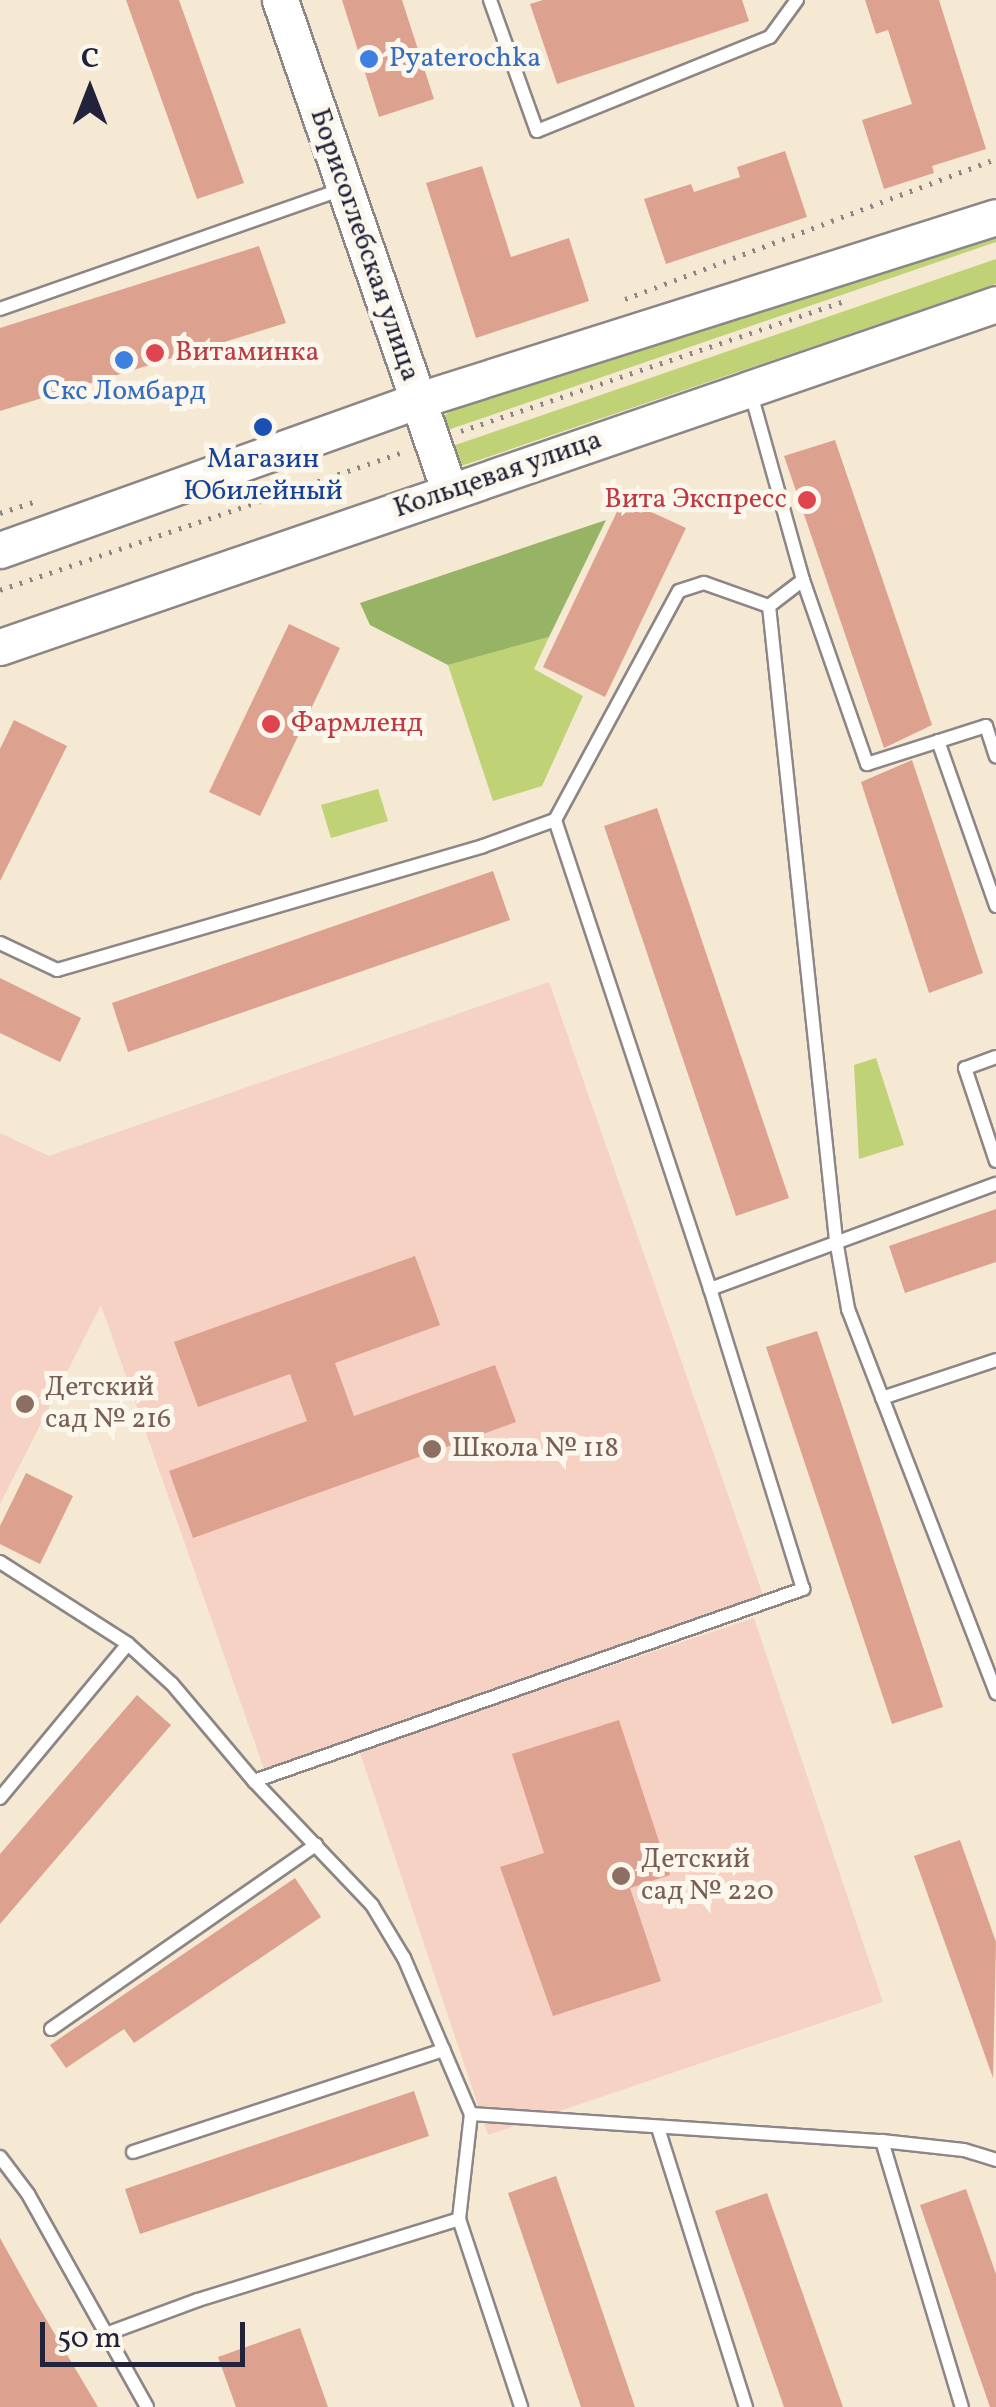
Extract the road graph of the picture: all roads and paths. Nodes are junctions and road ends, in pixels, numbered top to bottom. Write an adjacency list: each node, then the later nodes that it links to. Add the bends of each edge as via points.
1 (280, 0): 4 (main road, Борисоглебская улица)
2 (490, 0): 3 (lane, via 537,131 770,37)
3 (796, 0)
4 (346, 188): 8 (lane); 10 (main road, Борисоглебская улица)
5 (996, 217): 10 (main road)
6 (846, 300): 11 (path)
7 (996, 304): 9 (main road, Кольцевая улица)
8 (0, 309)
9 (749, 388): 12 (main road, Кольцевая улица); 14 (lane)
10 (416, 401): 11 (main road, Борисоглебская улица); 13 (main road)
11 (431, 443): 12 (main road, Борисоглебская улица); 15 (path)
12 (449, 490): 17 (main road, Кольцевая улица)
13 (0, 550)
14 (803, 580): 16 (lane); 18 (lane, via 866,764)
15 (0, 590)
16 (769, 606): 20 (lane, via 704,583 679,592); 27 (lane)
17 (0, 647)
18 (938, 740): 19 (lane, via 986,726); 21 (lane)
19 (996, 756)
20 (555, 820): 23 (lane, via 57,970); 28 (lane)
21 (989, 863): 22 (lane)
22 (996, 906)
23 (0, 943)
24 (996, 1057): 25 (lane, via 964,1068)
25 (996, 1161)
26 (996, 1184): 27 (lane)
27 (836, 1240): 28 (lane); 30 (lane, via 848,1308)
28 (710, 1289): 34 (lane, via 803,1590)
29 (996, 1360): 30 (lane)
30 (882, 1398): 33 (lane)
31 (0, 1562): 32 (lane)
32 (128, 1644): 34 (lane, via 172,1684); 35 (lane)
33 (996, 1693)
34 (254, 1781): 36 (lane)
35 (0, 1798)
36 (316, 1845): 37 (lane); 38 (lane, via 380,1918)
37 (51, 2029)
38 (444, 2050): 39 (lane); 42 (lane)
39 (472, 2114): 40 (lane); 45 (lane)
40 (658, 2128): 41 (lane); 49 (lane)
41 (882, 2141): 44 (lane); 50 (lane)
42 (133, 2152)
43 (0, 2157): 46 (lane, via 28,2194)
44 (996, 2160)
45 (459, 2219): 46 (lane); 48 (lane)
46 (106, 2334): 47 (lane)
47 (147, 2407)
48 (522, 2407)
49 (746, 2407)
50 (962, 2407)

